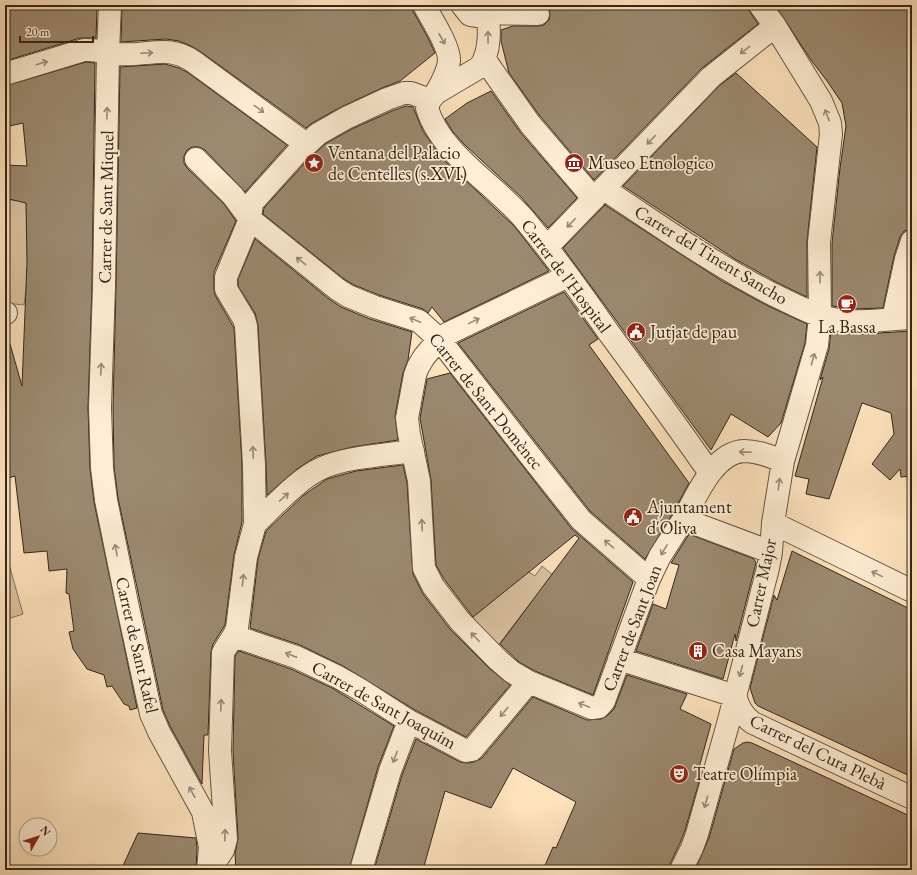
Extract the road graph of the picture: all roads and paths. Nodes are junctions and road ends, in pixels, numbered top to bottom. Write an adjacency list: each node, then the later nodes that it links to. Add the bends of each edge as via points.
1 (110, 5): 7 (street, Carrer de Sant Miquel)
2 (424, 5): 10 (street, one-way to 10, via 448,49 449,61 446,73)
3 (462, 5): 4 (street, via 470,15 476,16)
4 (487, 9): 5 (street); 8 (street, one-way to 4, via 488,49)
5 (538, 14)
6 (768, 16): 13 (street, one-way to 13); 18 (street, Carrer Major, one-way to 6, via 820,242 830,154 830,123 827,113)
7 (108, 52): 9 (street, one-way to 7, via 84,50); 11 (street, one-way to 11, via 181,54); 21 (street, Carrer de Sant Miquel, one-way to 7)
8 (485, 60): 10 (street, via 480,67); 13 (street, Carrer del Tinent Sancho, via 530,124)
9 (5, 74)
10 (431, 100): 11 (street, via 404,93 341,121); 16 (street, Carrer de l'Hospital, via 432,120 455,152 471,170 512,206)
11 (306, 144): 14 (street, via 252,204)
12 (196, 159): 14 (street, Carrer de Sant Domènec, via 233,196)
13 (599, 194): 16 (street, one-way to 16); 18 (street, Carrer del Tinent Sancho, via 733,273)
14 (250, 219): 20 (street, Carrer de Sant Domènec, one-way to 14, via 419,321 348,296); 27 (street, one-way to 14, via 246,326 226,288 226,277)
15 (912, 241): 19 (street, via 906,259)
16 (547, 248): 17 (street, Carrer de l'Hospital)
17 (568, 276): 20 (street, one-way to 17); 24 (street, Carrer de l'Hospital)
18 (820, 316): 19 (street, Carrer del Tinent Sancho, via 853,321); 23 (street, Carrer Major, one-way to 18, via 816,345)
19 (902, 318)
20 (439, 339): 22 (street, Carrer de Sant Joan, via 424,357 414,375 407,418); 29 (street, Carrer de Sant Domènec, one-way to 20, via 581,520)
21 (100, 408): 37 (street, Carrer de Sant Rafel, one-way to 21, via 210,847 203,812 151,714 106,500 100,456)
22 (413, 451): 27 (street, one-way to 22, via 282,498 320,469 347,460); 33 (street, Carrer de Sant Joan, one-way to 22, via 512,672 474,636 428,577 423,560 419,481)
23 (783, 461): 24 (street, Carrer de Sant Joan, one-way to 24, via 765,454 736,452 722,459); 26 (street, Carrer Major, one-way to 23)
24 (710, 473): 25 (street, Carrer de Sant Joan)
25 (685, 517): 28 (street, via 696,524); 29 (street, Carrer de Sant Joan, one-way to 29, via 660,556)
26 (773, 522): 28 (street, Carrer Major); 30 (street, one-way to 26)
27 (256, 524): 31 (street, one-way to 27, via 246,557)
28 (771, 552): 34 (street, Carrer Major, one-way to 34)
29 (649, 579): 32 (street, Carrer de Sant Joan)
30 (912, 591)
31 (234, 636): 35 (street, Carrer de Sant Joaquim, one-way to 31, via 360,689 296,657); 37 (street, one-way to 31, via 220,855 226,839 220,751 222,653)
32 (619, 660): 33 (street, Carrer de Sant Joan, one-way to 33, via 604,701 599,707 592,708); 34 (street)
33 (529, 682): 35 (street, Carrer de Sant Joaquim, one-way to 35, via 472,750 466,751)
34 (735, 696): 36 (street, Carrer del Cura Plebà, via 740,710 753,724); 39 (street, Carrer Major, one-way to 39, via 697,834)
35 (409, 720): 38 (street, one-way to 38, via 390,771)
36 (912, 798)
37 (209, 870)
38 (361, 870)
39 (681, 870)

